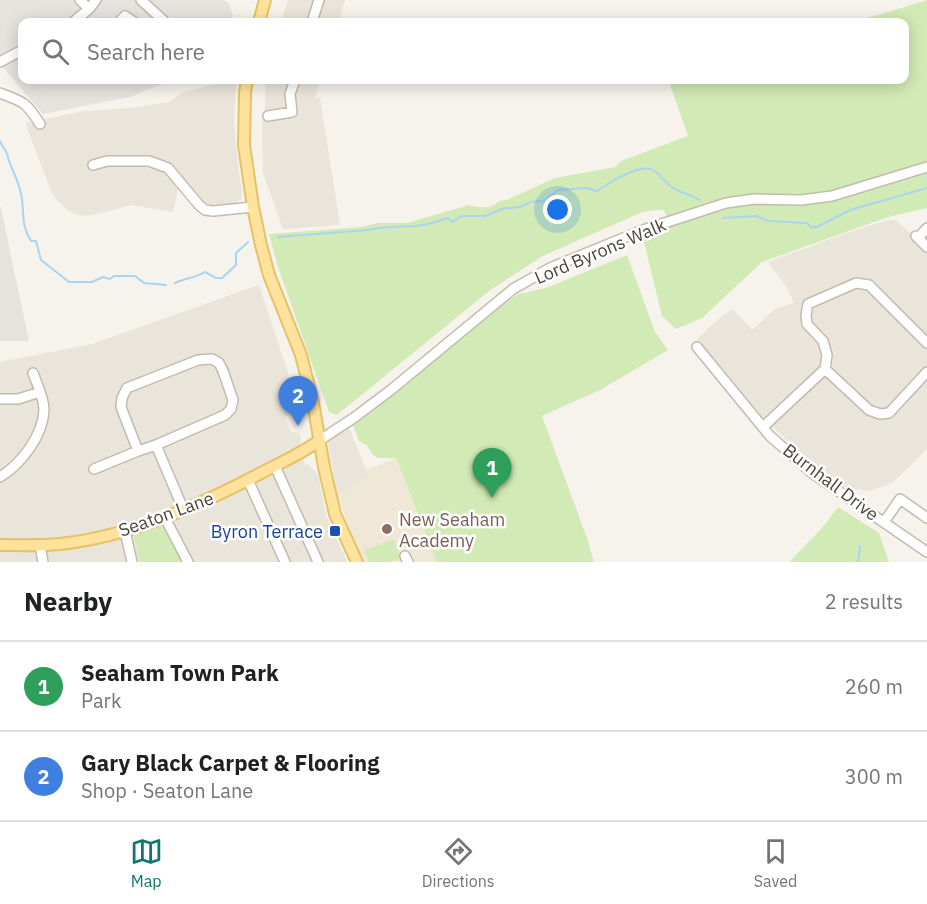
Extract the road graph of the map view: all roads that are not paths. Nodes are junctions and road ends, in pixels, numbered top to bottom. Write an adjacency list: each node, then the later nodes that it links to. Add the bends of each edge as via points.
1 (80, 0): 6 (street)
2 (96, 0): 6 (street)
3 (141, 0): 8 (street)
4 (265, 0): 9 (main road)
5 (319, 0): 10 (street)
6 (89, 9): 7 (street)
7 (79, 18)
8 (161, 18)
9 (260, 18)
10 (313, 18)
11 (18, 52): 12 (street)
12 (0, 62)
13 (246, 84): 20 (main road, via 244,145)
14 (294, 84): 16 (street, via 290,94 292,112)
15 (0, 93): 17 (street, via 24,102)
16 (268, 116)
17 (40, 124)
18 (93, 165): 20 (street, via 107,160 149,160 168,168 206,210)
19 (927, 167): 31 (street, Lord Byrons Walk, via 816,199 726,203 644,230 550,268 513,289 392,389)
20 (254, 213): 31 (main road, via 269,275 300,355)
21 (927, 228): 22 (street, via 917,237)
22 (927, 247)
23 (927, 343): 25 (street, via 869,285 856,283 808,304 807,324 823,341 827,354)
24 (698, 347): 30 (street, Burnhall Drive)
25 (825, 369): 26 (street, via 869,410 880,414 889,413); 30 (street)
26 (927, 372)
27 (33, 373): 28 (street)
28 (40, 392): 29 (street, via 18,399); 36 (street, via 44,411 34,442)
29 (0, 399)
30 (763, 427): 41 (street, Burnhall Drive, via 812,473)
31 (320, 440): 34 (main road, Seaton Lane); 51 (main road, via 335,513)
32 (156, 445): 33 (street); 33 (street, via 231,409 232,400 219,363 198,360 127,388 121,407); 38 (street)
33 (138, 451): 35 (street)
34 (275, 466): 37 (main road, Seaton Lane); 50 (street)
35 (94, 469)
36 (0, 477)
37 (248, 480): 38 (main road, Seaton Lane); 49 (street)
38 (184, 511): 39 (main road, Seaton Lane)
39 (165, 518): 42 (main road, Seaton Lane); 48 (street)
40 (927, 518): 41 (street, via 900,499)
41 (884, 522): 45 (street, Burnhall Drive)
42 (125, 531): 44 (main road, Seaton Lane); 47 (street)
43 (0, 545): 44 (main road, Seaton Lane)
44 (40, 545): 46 (street)
45 (925, 547)
46 (44, 562)
47 (132, 562)
48 (188, 562)
49 (285, 562)
50 (318, 562)
51 (357, 562)

